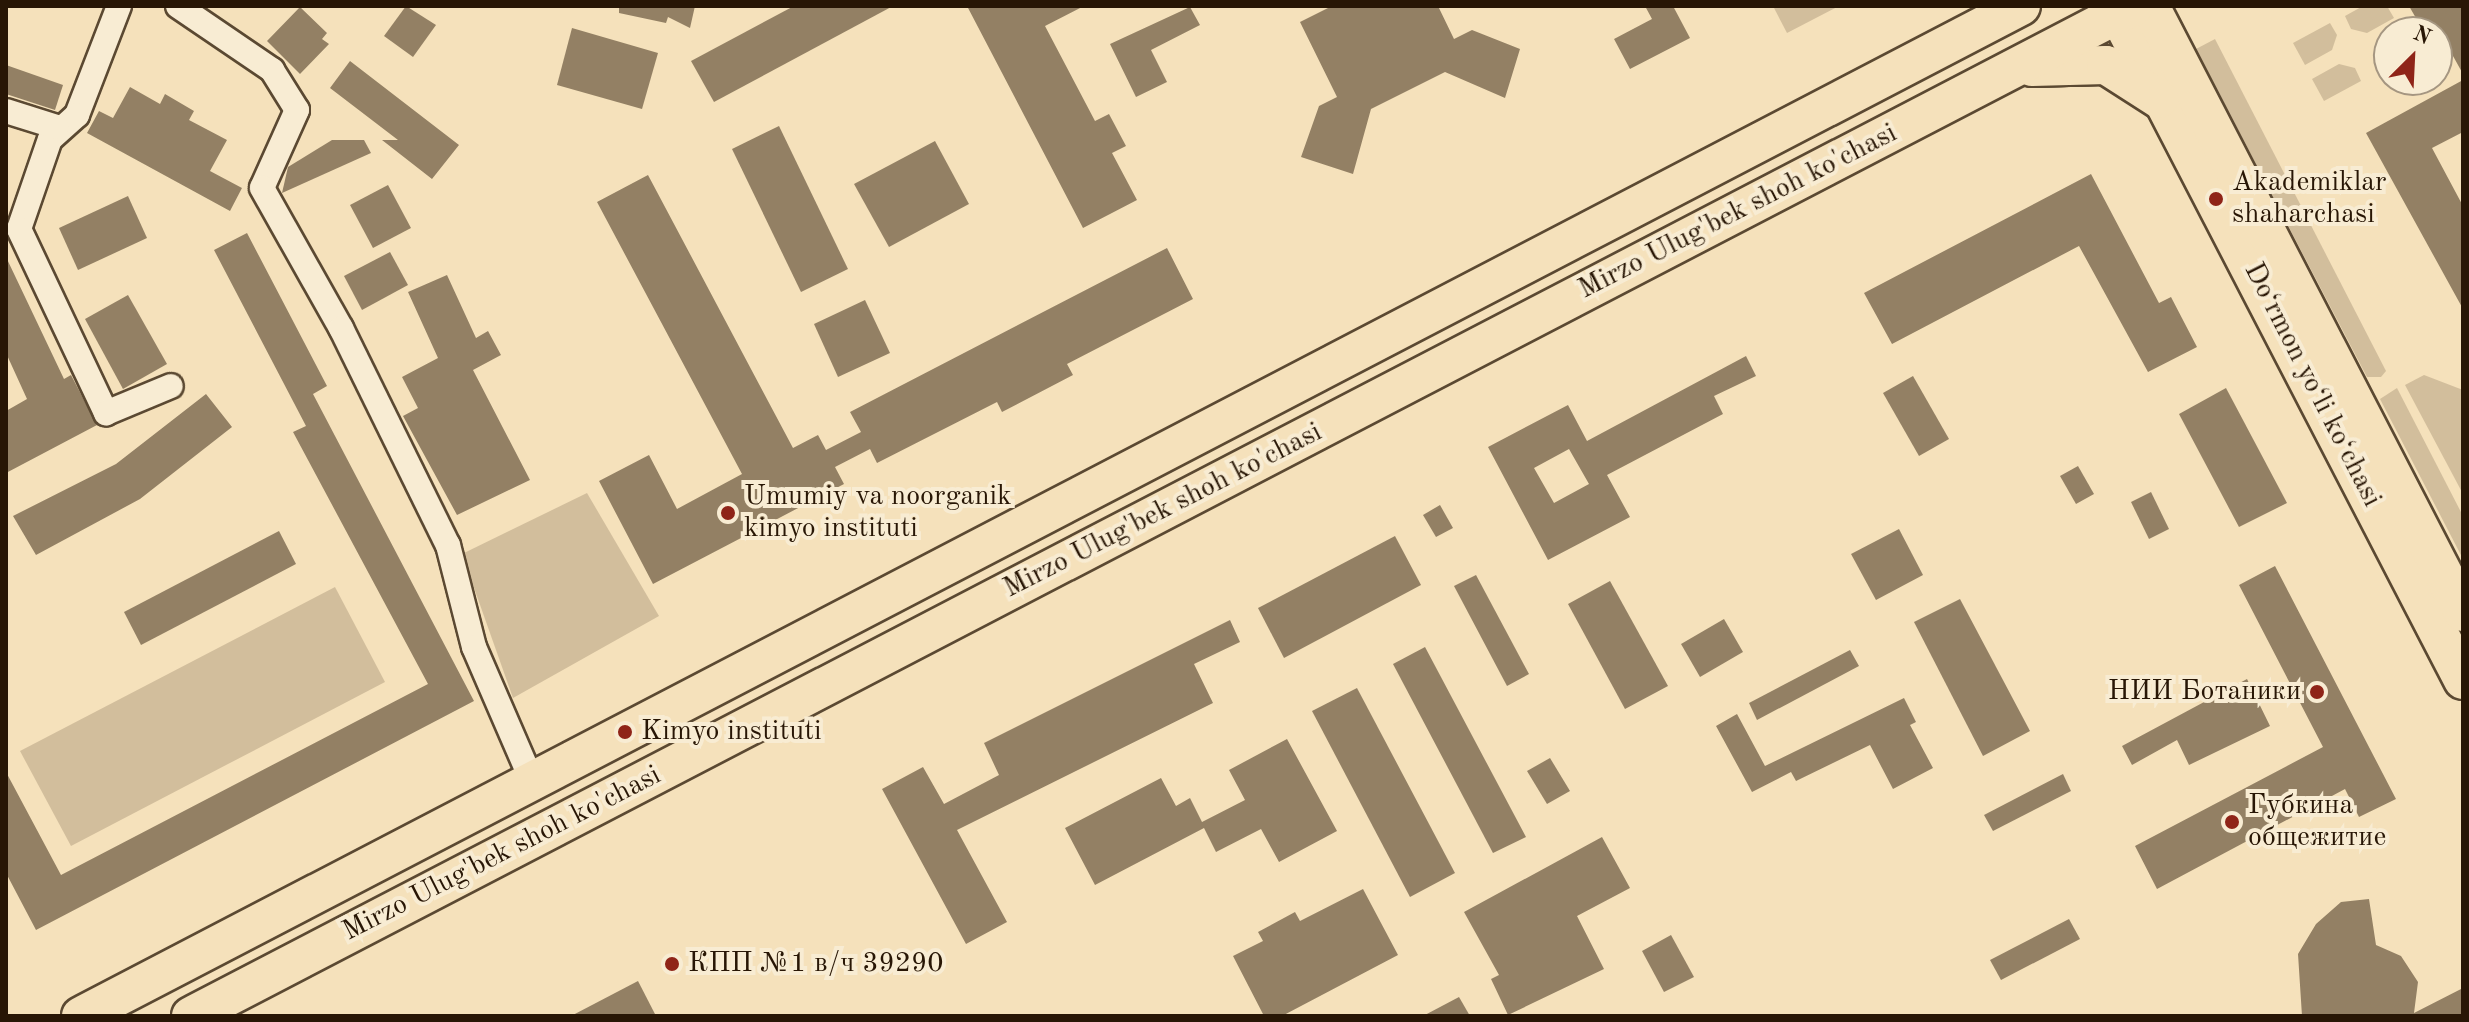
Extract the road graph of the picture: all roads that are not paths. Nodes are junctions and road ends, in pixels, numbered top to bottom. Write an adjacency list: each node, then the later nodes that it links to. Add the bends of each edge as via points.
1 (119, 6): 8 (street, via 77,115)
2 (178, 6): 13 (street, via 272,70 297,110 262,188 341,328 448,545 474,647)
3 (2021, 6): 12 (main road, Mirzo Ulug'bek shoh ko'chasi)
4 (2129, 8): 5 (main road, Mirzo Ulug'bek shoh ko'chasi); 6 (main road, Do‘rmon yo‘li ko‘chasi); 10 (main road)
5 (2013, 69): 6 (main road, via 2106,65 2135,78); 14 (main road, Mirzo Ulug'bek shoh ko'chasi)
6 (2170, 109): 11 (main road, Do‘rmon yo‘li ko‘chasi)
7 (6, 111): 8 (street)
8 (57, 127): 9 (street, via 21,214 27,248 106,413)
9 (171, 386)
10 (2463, 612)
11 (2463, 680)
12 (581, 755): 13 (main road, Mirzo Ulug'bek shoh ko'chasi); 14 (main road)
13 (532, 781): 15 (main road, Mirzo Ulug'bek shoh ko'chasi)
14 (605, 801): 16 (main road, Mirzo Ulug'bek shoh ko'chasi)
15 (81, 1016)
16 (191, 1016)

